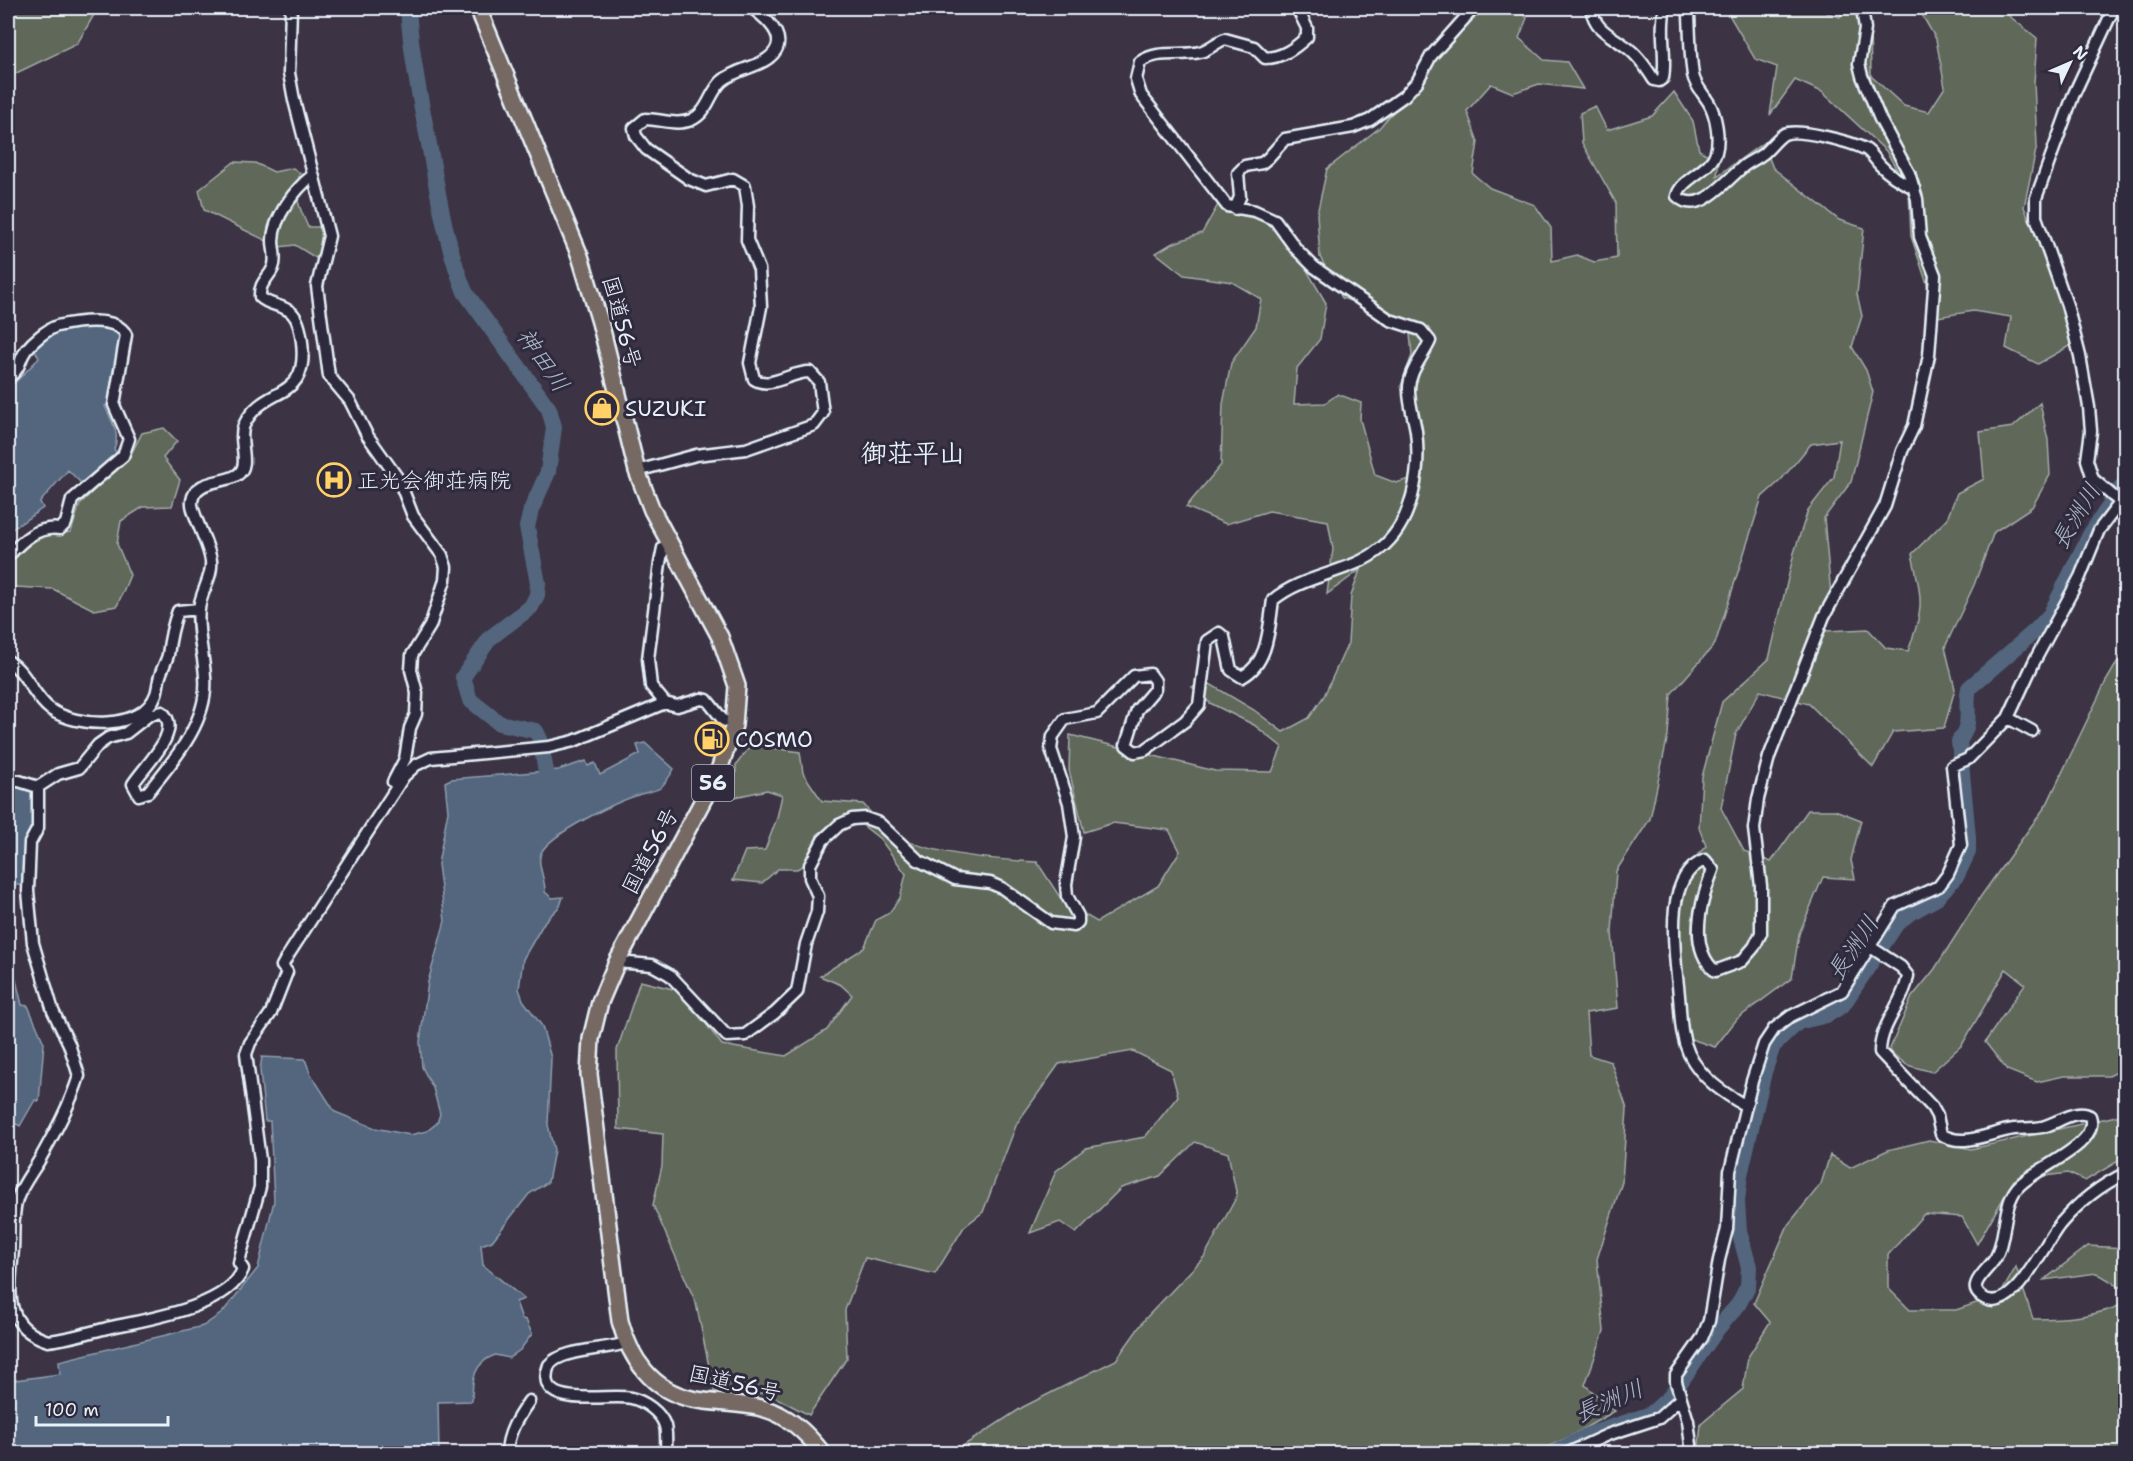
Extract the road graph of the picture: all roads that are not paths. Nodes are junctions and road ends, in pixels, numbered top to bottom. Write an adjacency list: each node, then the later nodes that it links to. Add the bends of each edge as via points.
1 (291, 8): 11 (street, via 289,73)
2 (477, 8): 15 (highway, 国道56号 / 56, via 580,256)
3 (752, 8): 15 (street, via 775,27 775,50 766,59 720,83 702,113 692,120 645,119 634,128 646,149 698,183 716,185 734,179 745,186 747,240 759,269 761,307 750,363 752,373 758,382 766,383 801,371 810,372 819,382 823,413 814,425 746,449 696,455)
4 (1297, 8): 13 (street, via 1307,37 1276,58 1265,58 1254,47 1225,39 1204,51 1148,57 1137,70 1141,95 1214,192)
5 (1474, 8): 13 (street, via 1431,56 1417,82 1370,120 1353,127 1286,139 1262,163 1245,166 1238,173)
6 (1591, 8): 7 (street, via 1596,24 1605,34 1627,47 1659,81 1665,67)
7 (1665, 8)
8 (1686, 8): 12 (street, via 1693,76 1714,116 1717,142 1716,154 1678,190 1677,196 1682,200 1690,204 1699,201 1784,134 1797,133 1866,149 1898,181)
9 (1862, 8): 12 (street, via 1862,76)
10 (2114, 8): 16 (street, via 2073,96 2036,198 2036,217 2080,356 2091,431 2087,460 2093,479)
11 (313, 175): 19 (street, via 278,219 273,242 275,260 259,289 267,304 291,313 297,321 302,371 289,388 248,418 240,445 245,460 237,476 205,484 192,500 212,565); 27 (street, via 329,236 317,286 330,376 399,480 412,516 442,555 446,567 430,626 412,655 416,714 405,759)
12 (1914, 188): 30 (street, via 1920,237 1936,282 1927,365 1914,426 1898,459 1885,506 1824,616 1769,757 1754,829 1761,886 1761,933 1742,961 1715,971 1706,963 1701,950 1700,912 1713,870 1705,860 1686,877 1674,914 1683,1039 1705,1078)
13 (1235, 209): 29 (street, via 1255,211 1275,220 1314,267 1390,320 1421,330 1430,341 1410,379 1417,474 1412,498 1395,536 1379,550 1302,582 1274,600 1264,649 1248,674 1242,677 1231,670 1224,637 1219,633 1207,640 1199,705 1185,721 1145,750 1135,752 1126,745 1137,710 1155,689 1150,674 1134,676 1097,713 1065,719 1058,725 1051,748 1073,825 1066,884 1067,896 1078,916 1074,926 1051,923 990,883 956,879 918,860 879,823 852,819 823,840 810,865 810,878 818,896 817,912 797,992 745,1035 727,1036 670,975 652,965)
14 (8, 378): 18 (street, via 19,369 26,351 48,329 112,323 126,335 114,405 129,439 123,456 72,500 66,523 60,529 36,532)
15 (637, 471): 17 (highway, 国道56号 / 56)
16 (2123, 499): 22 (street, via 2099,530 2080,577)
17 (668, 542): 21 (street, via 660,563 648,659 651,686); 23 (highway, 国道56号 / 56, via 720,637 737,686)
18 (8, 556)
19 (198, 609): 20 (street, via 178,610 156,696 140,712 111,723 86,721 51,710 33,692 15,664); 26 (street, via 206,692 203,706 182,746 148,792 139,795 133,784 166,740 171,726 162,712 148,715 126,733 108,738 79,768 58,774)
20 (8, 661)
21 (665, 703): 23 (street, via 707,700 723,720); 27 (street, via 574,741 549,747 431,758 404,776)
22 (2008, 718): 24 (street); 28 (street, via 1968,759 1952,766 1961,845 1948,874 1939,886 1895,906)
23 (734, 725): 29 (highway, 国道56号 / 56, via 719,771)
24 (2031, 731)
25 (8, 781): 26 (street)
26 (38, 787): 27 (street, via 38,828 30,843 28,891 33,943 52,1011 69,1044 79,1076 57,1130 17,1198 10,1293 13,1312 22,1328 33,1337 48,1341 172,1315 226,1289 240,1277 241,1254 260,1187 246,1054 279,998 287,972 282,966)
27 (372, 823)
28 (1869, 946): 30 (street, via 1842,991 1791,1016 1774,1029 1764,1044); 31 (street, via 1908,976 1906,988 1880,1038 1880,1052 1932,1107 1941,1134 1964,1141 2014,1129 2041,1128 2078,1113 2090,1116 2093,1123 2092,1132 2084,1141 2017,1188 2010,1200 1996,1257 1976,1281 1979,1296 1998,1301 2011,1294 2062,1222 2095,1191)
29 (617, 962): 32 (highway, 国道56号 / 56, via 600,1002 591,1039 589,1074 620,1322)
30 (1746, 1106): 33 (street, via 1730,1171 1727,1229 1709,1321 1676,1375)
31 (2126, 1173)
32 (626, 1343): 36 (street, via 561,1355 549,1365 551,1387 563,1396 629,1397 652,1408 665,1426); 37 (highway, 国道56号 / 56, via 652,1379 671,1392 691,1399 767,1409 810,1436)
33 (1681, 1398): 38 (street, via 1659,1418); 39 (street, via 1689,1429)
34 (529, 1401): 35 (street, via 513,1426)
35 (507, 1454)
36 (666, 1454)
37 (823, 1454)
38 (1566, 1454)
39 (1689, 1454)

